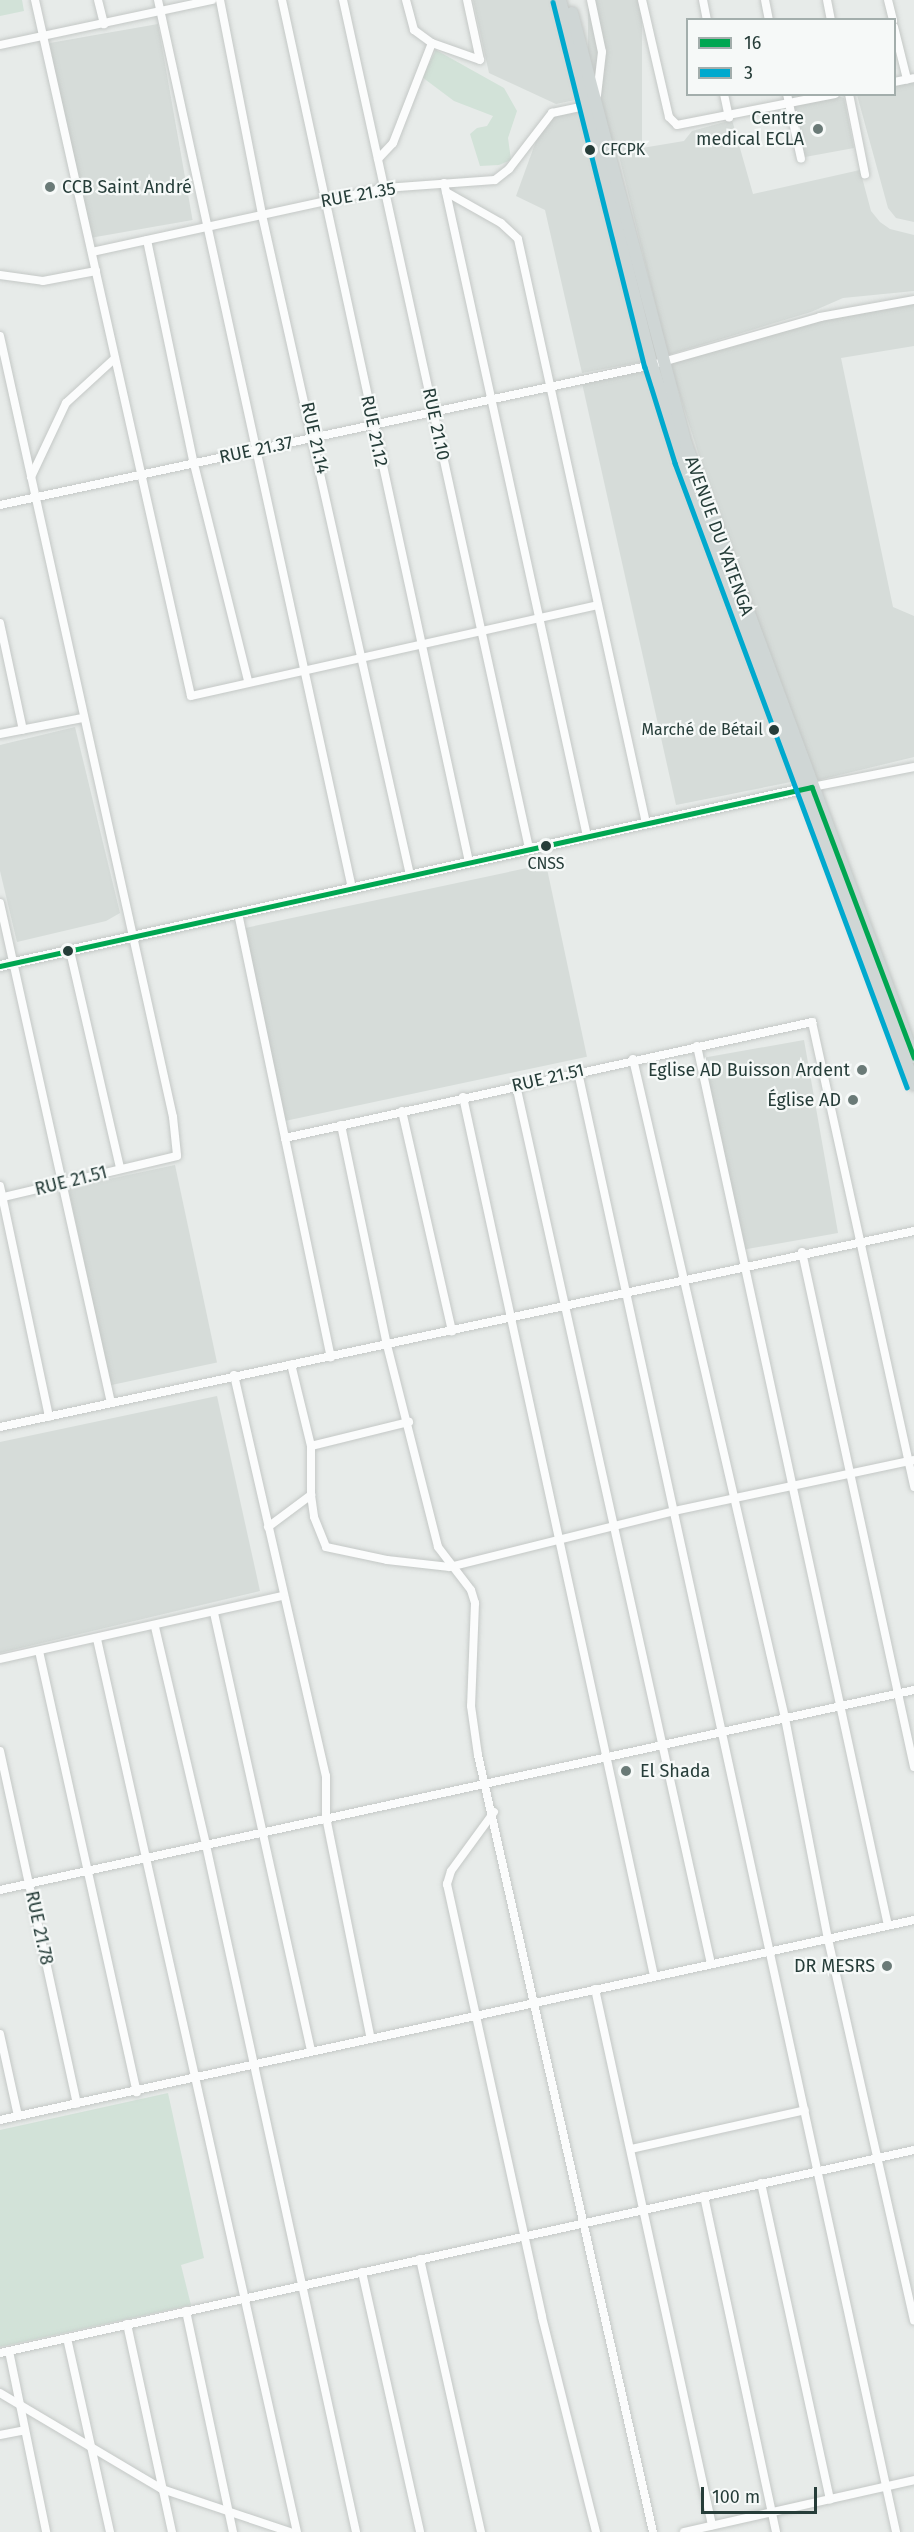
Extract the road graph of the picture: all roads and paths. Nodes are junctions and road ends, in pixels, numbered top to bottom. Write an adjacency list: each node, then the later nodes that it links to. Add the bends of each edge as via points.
1 (35, 0): 27 (street)
2 (98, 0): 25 (street)
3 (158, 0): 19 (street)
4 (212, 0): 19 (street)
5 (220, 0): 45 (street, RUE 21.14)
6 (282, 0): 44 (street, RUE 21.12)
7 (344, 0): 38 (street, RUE 21.10)
8 (406, 0): 28 (street, via 414,30)
9 (467, 0): 28 (street, via 480,60)
10 (553, 0): 24 (street)
11 (560, 0): 24 (main road, AVENUE DU YATENGA)
12 (569, 0): 36 (main road, AVENUE DU YATENGA)
13 (591, 0): 36 (street, via 602,52)
14 (642, 0): 37 (street, via 672,122 684,127)
15 (703, 0): 20 (street)
16 (765, 0): 21 (street)
17 (827, 0): 22 (street)
18 (888, 0): 23 (street)
19 (161, 13): 25 (street); 46 (street)
20 (707, 18)
21 (769, 18)
22 (831, 18)
23 (892, 18)
24 (566, 21): 36 (main road, AVENUE DU YATENGA)
25 (104, 24): 27 (street)
26 (896, 33): 30 (street)
27 (43, 36): 29 (street); 48 (street)
28 (432, 43): 38 (street, RUE 21.35, via 393,143)
29 (0, 45)
30 (910, 78)
31 (724, 96): 37 (street)
32 (787, 96): 35 (street)
33 (826, 96): 35 (street)
34 (849, 96): 40 (street)
35 (789, 104): 37 (street); 39 (street)
36 (591, 105): 41 (street, RUE 21.35, via 552,112 509,169 495,180); 54 (main road, AVENUE DU YATENGA)
37 (729, 117)
38 (378, 159): 42 (street, RUE 21.10)
39 (801, 159)
40 (865, 174)
41 (444, 183): 42 (street, RUE 21.35); 43 (street)
42 (385, 188): 44 (street, RUE 21.35); 57 (street, RUE 21.10)
43 (446, 192): 55 (street, via 516,236); 56 (street)
44 (324, 201): 45 (street, RUE 21.35); 58 (street, RUE 21.12)
45 (262, 214): 46 (street, RUE 21.35); 59 (street, RUE 21.14)
46 (206, 227): 47 (street, RUE 21.35); 60 (street)
47 (147, 240): 48 (street, RUE 21.35); 61 (street)
48 (92, 252): 49 (street)
49 (96, 271): 50 (street, via 43,281); 53 (street)
50 (0, 275)
51 (914, 300): 54 (street, RUE 21.37, via 820,317)
52 (0, 336): 63 (street)
53 (114, 359): 62 (street); 63 (street, via 66,403)
54 (657, 363): 55 (street, RUE 21.37); 78 (main road, AVENUE DU YATENGA, via 697,506)
55 (551, 386): 56 (street, RUE 21.37); 66 (street)
56 (492, 399): 57 (street, RUE 21.37); 67 (street)
57 (434, 411): 58 (street, RUE 21.37); 69 (street, RUE 21.10)
58 (373, 425): 59 (street, RUE 21.37); 70 (street, RUE 21.12)
59 (315, 437): 60 (street, RUE 21.37); 71 (street, RUE 21.14)
60 (256, 450): 61 (street, RUE 21.37); 72 (street)
61 (194, 464): 62 (street, RUE 21.37); 73 (street)
62 (139, 476): 64 (street, RUE 21.37); 73 (street, via 191,696)
63 (31, 477): 64 (street)
64 (36, 498): 65 (street, RUE 21.37); 74 (street)
65 (0, 505)
66 (597, 605): 67 (street); 79 (street)
67 (539, 617): 69 (street); 80 (street)
68 (0, 623): 75 (street)
69 (481, 629): 70 (street); 81 (street, RUE 21.10)
70 (420, 642): 71 (street); 82 (street, RUE 21.12)
71 (362, 655): 72 (street); 83 (street, RUE 21.14)
72 (306, 668): 73 (street); 84 (street)
73 (248, 681)
74 (82, 718): 75 (street); 87 (street)
75 (23, 730): 76 (street)
76 (0, 734)
77 (914, 767): 78 (street)
78 (807, 788): 79 (street); 91 (main road, AVENUE DU YATENGA)
79 (646, 823): 80 (street)
80 (587, 836): 81 (street)
81 (529, 848): 82 (street)
82 (469, 862): 83 (street)
83 (410, 875): 84 (street)
84 (352, 888): 86 (street)
85 (0, 903): 89 (street)
86 (238, 913): 87 (street); 101 (street)
87 (131, 937): 88 (street); 102 (street, RUE 21.51, via 173,1117 177,1156)
88 (70, 951): 89 (street); 102 (street)
89 (14, 963): 90 (street); 103 (street)
90 (0, 966)
91 (881, 984): 93 (main road, AVENUE DU YATENGA); 96 (main road, AVENUE DU YATENGA)
92 (697, 1046): 94 (street, RUE 21.51); 107 (street, RUE 21.51, via 812,1022); 109 (street)
93 (914, 1057)
94 (633, 1059): 95 (street, RUE 21.51); 110 (street)
95 (578, 1072): 97 (street, RUE 21.51); 111 (street)
96 (914, 1084)
97 (516, 1085): 98 (street, RUE 21.51); 112 (street)
98 (463, 1097): 99 (street, RUE 21.51); 113 (street)
99 (402, 1111): 100 (street, RUE 21.51); 114 (street)
100 (341, 1125): 101 (street, RUE 21.51); 115 (street)
101 (285, 1138): 116 (street)
102 (120, 1168): 103 (street, RUE 21.51)
103 (63, 1184): 105 (street, RUE 21.51); 119 (street)
104 (0, 1186): 105 (street)
105 (1, 1198): 120 (street)
106 (914, 1231): 107 (street)
107 (862, 1241): 108 (street); 124 (street)
108 (802, 1252): 109 (street); 125 (street)
109 (743, 1265): 110 (street); 126 (street)
110 (685, 1278): 111 (street); 129 (street)
111 (627, 1292): 112 (street); 130 (street)
112 (566, 1306): 113 (street); 131 (street)
113 (511, 1318): 114 (street); 133 (street)
114 (452, 1331): 115 (street)
115 (387, 1345): 116 (street); 121 (street)
116 (331, 1357): 117 (street)
117 (291, 1365): 118 (street); 123 (street)
118 (234, 1375): 119 (street); 132 (street)
119 (111, 1404): 120 (street)
120 (49, 1417): 122 (street)
121 (409, 1422): 123 (street); 134 (street, via 438,1547)
122 (0, 1427)
123 (311, 1446): 128 (street)
124 (911, 1461): 125 (street); 127 (street)
125 (850, 1472): 126 (street); 142 (street)
126 (792, 1486): 129 (street); 143 (street)
127 (914, 1487)
128 (311, 1495): 132 (street); 134 (street, via 314,1517 326,1547 387,1560)
129 (732, 1498): 130 (street); 144 (street)
130 (674, 1511): 131 (street); 145 (street)
131 (615, 1524): 133 (street); 146 (street)
132 (268, 1527): 135 (street)
133 (557, 1539): 134 (street); 148 (street)
134 (450, 1567): 150 (street, via 471,1590 475,1603 471,1706)
135 (283, 1596): 136 (street); 152 (street, via 326,1776)
136 (214, 1613): 137 (street); 153 (street)
137 (155, 1627): 138 (street); 154 (street)
138 (98, 1640): 139 (street); 155 (street)
139 (39, 1651): 140 (street); 156 (street)
140 (0, 1659)
141 (914, 1690): 142 (street)
142 (898, 1694): 143 (street); 149 (street)
143 (840, 1707): 144 (street); 160 (street)
144 (785, 1718): 145 (street); 161 (street)
145 (723, 1733): 146 (street); 162 (street)
146 (663, 1744): 148 (street); 163 (street)
147 (0, 1751): 157 (street, RUE 21.78)
148 (606, 1758): 150 (street); 164 (street)
149 (914, 1767)
150 (487, 1784): 151 (street); 152 (street)
151 (494, 1812): 166 (street); 167 (street, via 451,1871 447,1884)
152 (326, 1817): 153 (street); 169 (street)
153 (263, 1832): 154 (street); 170 (street)
154 (206, 1845): 155 (street); 171 (street)
155 (146, 1858): 156 (street); 172 (street)
156 (87, 1871): 157 (street); 173 (street)
157 (29, 1883): 158 (street); 174 (street, RUE 21.78)
158 (0, 1890)
159 (914, 1920): 160 (street)
160 (888, 1926): 161 (street)
161 (828, 1939): 162 (street); 180 (street)
162 (770, 1953): 163 (street); 175 (street)
163 (711, 1964): 164 (street)
164 (654, 1976): 165 (street)
165 (595, 1989): 166 (street); 178 (street)
166 (536, 2002): 167 (street); 185 (street)
167 (478, 2015): 169 (street); 186 (street)
168 (0, 2034): 176 (street)
169 (370, 2036): 170 (street)
170 (311, 2051): 171 (street)
171 (252, 2066): 172 (street); 189 (street)
172 (195, 2080): 173 (street); 190 (street)
173 (137, 2092): 174 (street)
174 (77, 2104): 176 (street)
175 (806, 2110): 178 (street); 181 (street)
176 (18, 2116): 177 (street)
177 (0, 2120)
178 (631, 2149): 184 (street)
179 (914, 2150): 180 (street)
180 (878, 2158): 181 (street); 192 (street)
181 (820, 2170): 182 (street); 203 (street)
182 (761, 2183): 183 (street); 205 (street)
183 (704, 2196): 184 (street); 207 (street)
184 (644, 2209): 185 (street); 208 (street)
185 (585, 2222): 186 (street); 219 (street)
186 (527, 2235): 187 (street); 218 (street, via 542,2317)
187 (420, 2259): 188 (street); 217 (street)
188 (362, 2272): 189 (street); 216 (street)
189 (301, 2286): 190 (street); 215 (street)
190 (243, 2298): 191 (street); 214 (street)
191 (186, 2311): 193 (street); 206 (street)
192 (914, 2320)
193 (127, 2324): 194 (street); 204 (street)
194 (67, 2338): 195 (street); 201 (street)
195 (9, 2351): 196 (street); 198 (street)
196 (0, 2353)
197 (0, 2393): 198 (street)
198 (20, 2406): 199 (street); 201 (street)
199 (25, 2430): 200 (street); 209 (street)
200 (0, 2435)
201 (91, 2448): 204 (street); 210 (street)
202 (914, 2480): 203 (street)
203 (887, 2486): 205 (street); 222 (street)
204 (162, 2489): 206 (street); 211 (street)
205 (830, 2500): 207 (street)
206 (229, 2513): 212 (street); 213 (street)
207 (772, 2514): 208 (street); 221 (street)
208 (712, 2525): 220 (street)
209 (46, 2532)
210 (110, 2532)
211 (171, 2532)
212 (233, 2532)
213 (290, 2532)
214 (297, 2532)
215 (356, 2532)
216 (420, 2532)
217 (481, 2532)
218 (596, 2532)
219 (653, 2532)
220 (684, 2532)
221 (776, 2532)
222 (896, 2532)

